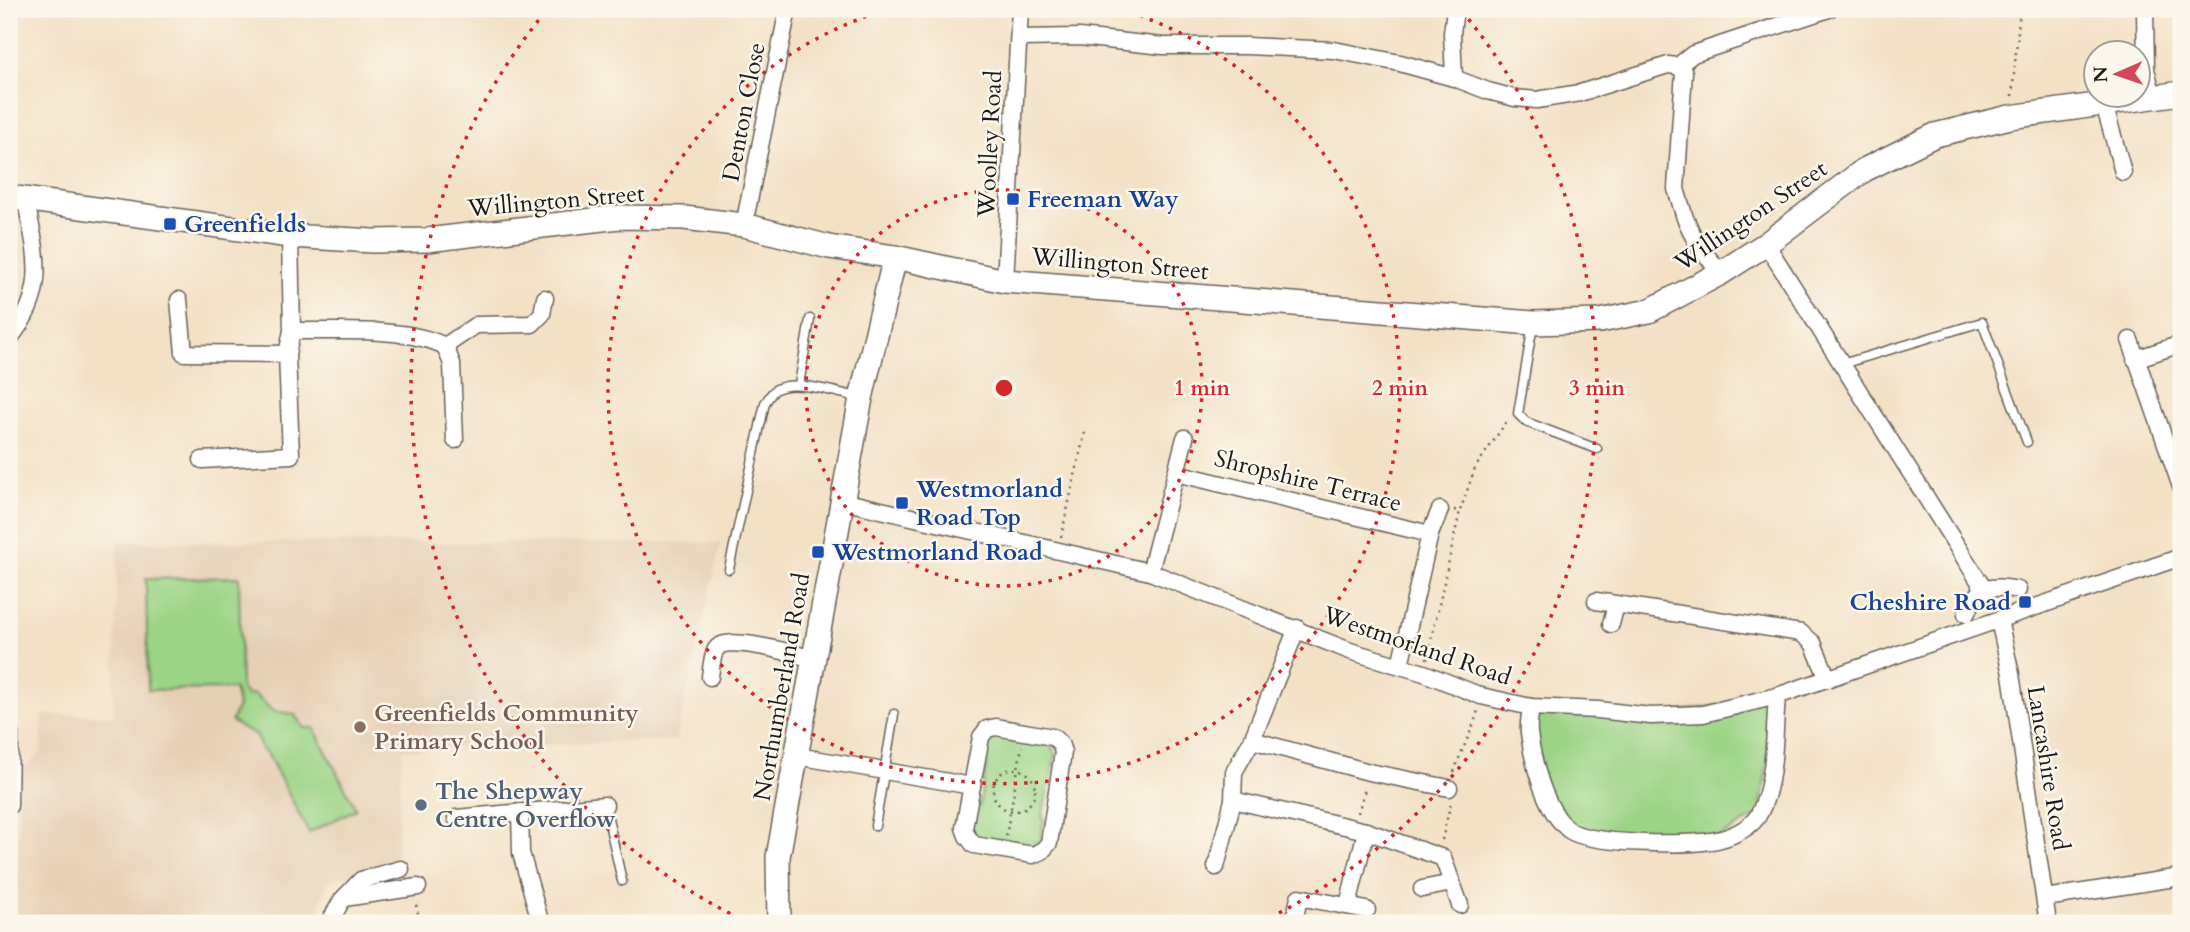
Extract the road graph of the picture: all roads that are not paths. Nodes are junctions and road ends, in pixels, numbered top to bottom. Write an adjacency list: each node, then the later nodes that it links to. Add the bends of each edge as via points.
1 (788, 9): 15 (street, Denton Close)
2 (1020, 9): 6 (street, Woolley Road)
3 (1455, 9): 8 (street)
4 (1829, 9): 7 (street, via 1693,54)
5 (2145, 9): 10 (street, via 2146,69)
6 (1019, 38): 8 (street, via 1334,50); 20 (street, Woolley Road)
7 (1678, 66): 8 (street, via 1537,100 1488,91); 19 (street, via 1684,72 1676,189 1697,244)
8 (1454, 78)
9 (2181, 93): 10 (street, Willington Street)
10 (2153, 97)
11 (2082, 107): 17 (street, Willington Street, via 2010,117 1935,135 1864,170)
12 (2105, 108): 13 (street)
13 (2123, 172)
14 (17, 198): 16 (street, Willington Street); 26 (street, via 38,260 36,292 23,323)
15 (744, 225): 16 (street, Willington Street, via 619,217 427,240); 18 (street, Willington Street, via 829,247)
16 (290, 236): 25 (street)
17 (1766, 244): 19 (street, Willington Street); 32 (street)
18 (895, 257): 20 (street, Willington Street); 34 (street, Northumberland Road)
19 (1721, 273): 24 (street, Willington Street, via 1649,312 1600,321)
20 (1005, 281): 24 (street, Willington Street)
21 (545, 298): 29 (street, via 542,314 532,324 476,325)
22 (179, 300): 30 (street, via 184,353)
23 (810, 318): 33 (lane)
24 (1533, 323): 38 (lane, via 1518,414 1526,422)
25 (292, 331): 29 (street, via 402,333); 30 (street)
26 (9, 339)
27 (2130, 340): 31 (street)
28 (2181, 344): 31 (street)
29 (445, 346): 36 (street, via 452,364)
30 (287, 354): 39 (street, via 291,455)
31 (2135, 359): 41 (street)
32 (1842, 364): 37 (lane, via 1982,322); 48 (street)
33 (799, 385): 34 (lane); 46 (lane, via 773,391 765,403)
34 (861, 398): 42 (street, Northumberland Road)
35 (1185, 438): 40 (street)
36 (455, 440)
37 (2027, 442)
38 (1597, 449)
39 (202, 460)
40 (1175, 472): 44 (street, Shropshire Terrace); 47 (street)
41 (2181, 487)
42 (842, 501): 47 (street, Westmorland Road); 56 (street, Northumberland Road)
43 (1440, 510): 44 (street)
44 (1430, 534): 57 (street)
45 (2181, 557): 53 (street, Westmorland Road)
46 (729, 569)
47 (1150, 572): 55 (street, Westmorland Road)
48 (1984, 589): 49 (street); 52 (street)
49 (2018, 590)
50 (1596, 601): 51 (street)
51 (1616, 605): 54 (street); 59 (street, via 1801,633 1813,643)
52 (1966, 614)
53 (1999, 620): 59 (street, Westmorland Road); 84 (street, Lancashire Road)
54 (1611, 624)
55 (1297, 628): 57 (street, Westmorland Road, via 1350,651); 64 (street)
56 (814, 659): 58 (street, via 743,643 722,644 716,649); 65 (street, Northumberland Road)
57 (1400, 665): 61 (street, Westmorland Road, via 1481,696)
58 (710, 677)
59 (1828, 679): 60 (street, Westmorland Road)
60 (1777, 696): 61 (street, Westmorland Road, via 1703,713 1651,716); 61 (street, via 1769,780 1760,814 1740,832 1712,841 1632,842 1588,838 1570,831 1543,792 1528,731)
61 (1531, 707)
62 (894, 714): 66 (lane)
63 (10, 734): 71 (street)
64 (1252, 740): 68 (street); 69 (street, via 1234,772)
65 (797, 756): 66 (street); 90 (street, Northumberland Road, via 778,857)
66 (884, 771): 67 (street); 74 (lane)
67 (972, 786): 67 (street, via 981,737 988,729 1053,737 1060,743 1063,752 1049,843 1042,851 1033,855 974,845 964,828)
68 (1449, 788)
69 (1233, 800): 75 (street); 76 (street)
70 (605, 804): 72 (street); 79 (lane)
71 (9, 806)
72 (520, 812): 73 (street); 89 (street, via 521,853)
73 (456, 818)
74 (875, 826)
75 (1360, 829): 80 (street, via 1443,858); 85 (street)
76 (1216, 867)
77 (401, 869): 83 (street, via 360,880)
78 (2181, 877): 84 (street)
79 (622, 881)
80 (1452, 883): 82 (street); 86 (street)
81 (415, 888): 83 (street)
82 (1422, 889)
83 (344, 898): 88 (street)
84 (2045, 898): 92 (street, Lancashire Road)
85 (1348, 905): 87 (street); 91 (street, via 1299,897)
86 (1460, 905)
87 (1367, 910)
88 (328, 923)
89 (544, 923)
90 (779, 923)
91 (1294, 923)
92 (2048, 923)

